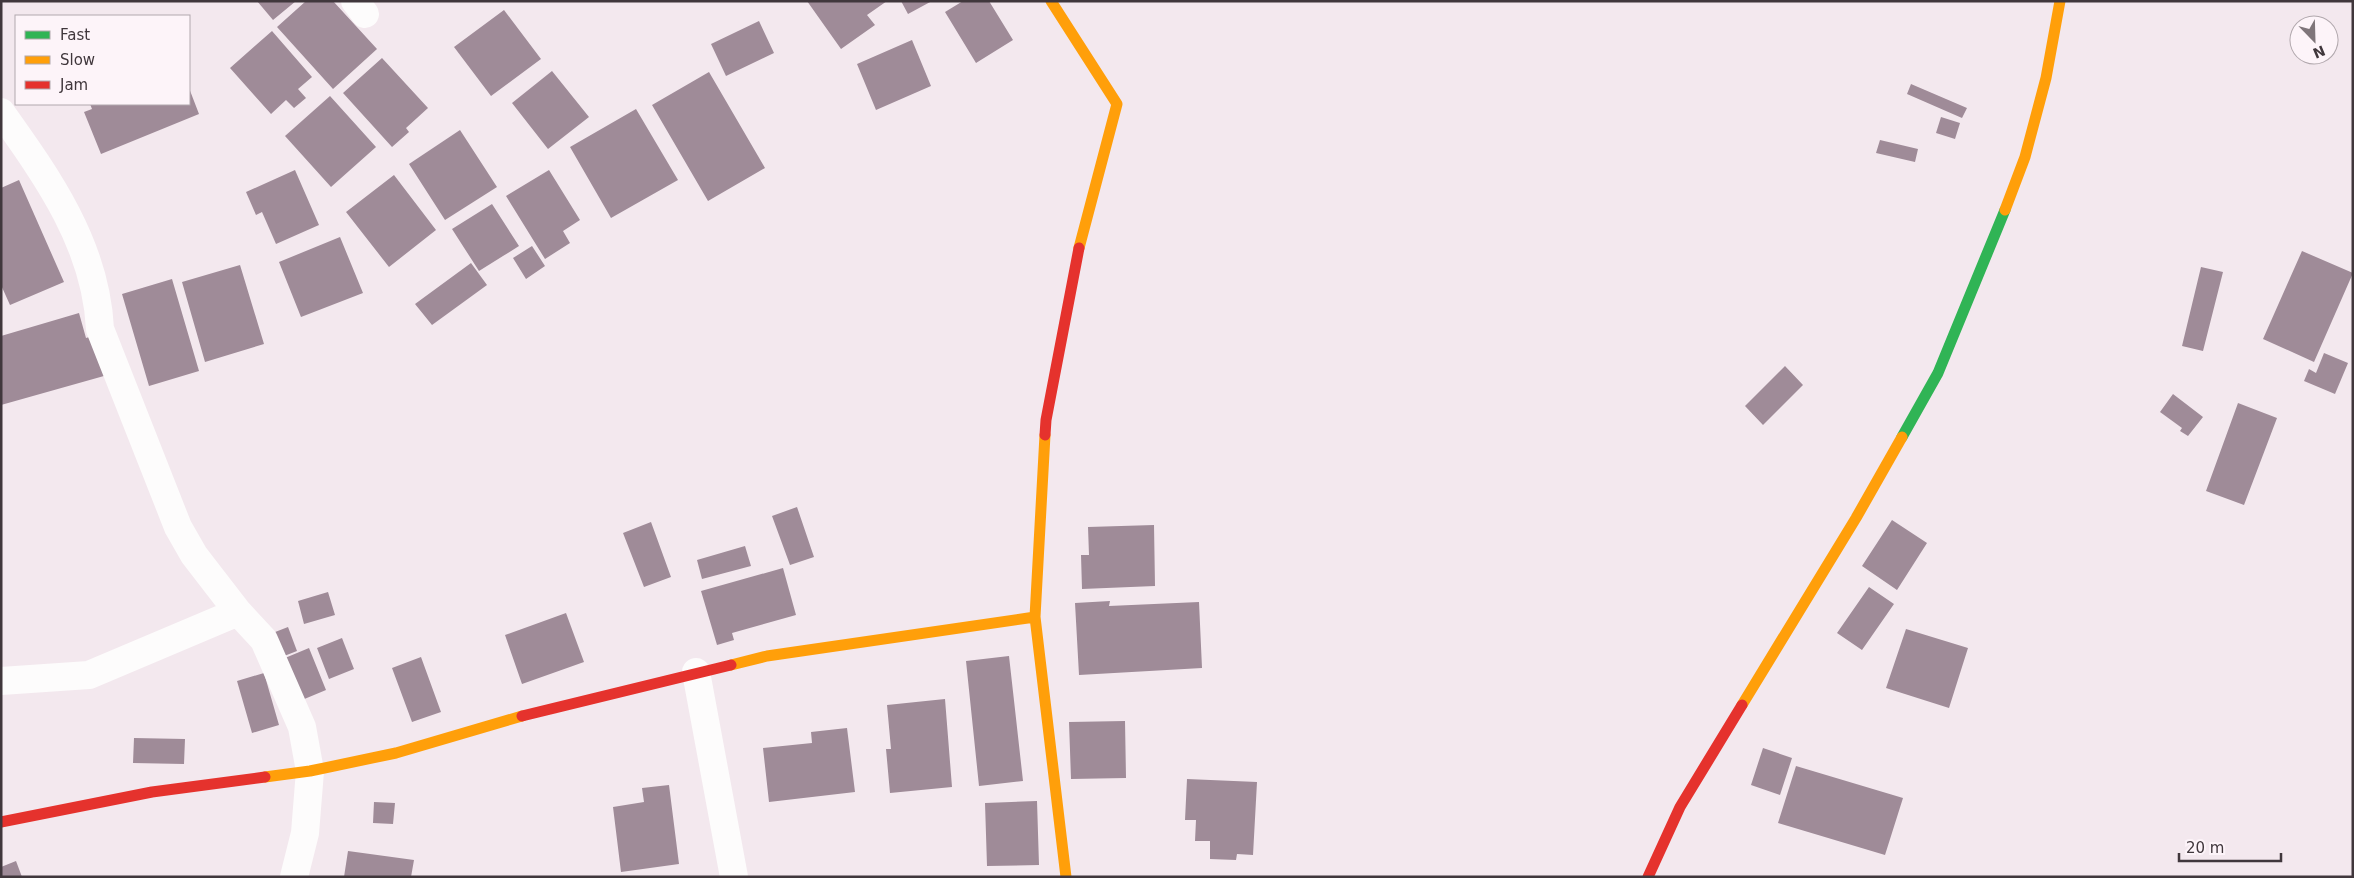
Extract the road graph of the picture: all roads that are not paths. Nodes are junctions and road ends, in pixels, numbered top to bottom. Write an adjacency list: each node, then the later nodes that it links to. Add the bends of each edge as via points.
1 (1051, 1): 5 (street, via 1116,104 1076,259 1046,420)
2 (2060, 1): 13 (street, via 2046,78 2025,157 1938,373 1856,518 1680,807)
3 (1, 112): 4 (street, via 60,199 77,233 99,304 100,329 178,527 194,555)
4 (238, 612): 7 (street, via 89,675); 8 (street, via 264,640 302,727)
5 (1035, 617): 6 (street, via 766,656); 12 (street)
6 (696, 672): 8 (street, via 500,720 396,753); 11 (street)
7 (1, 681)
8 (310, 771): 9 (street, via 152,792); 10 (street, via 305,834)
9 (1, 822)
10 (294, 877)
11 (734, 877)
12 (1066, 877)
13 (1648, 877)

